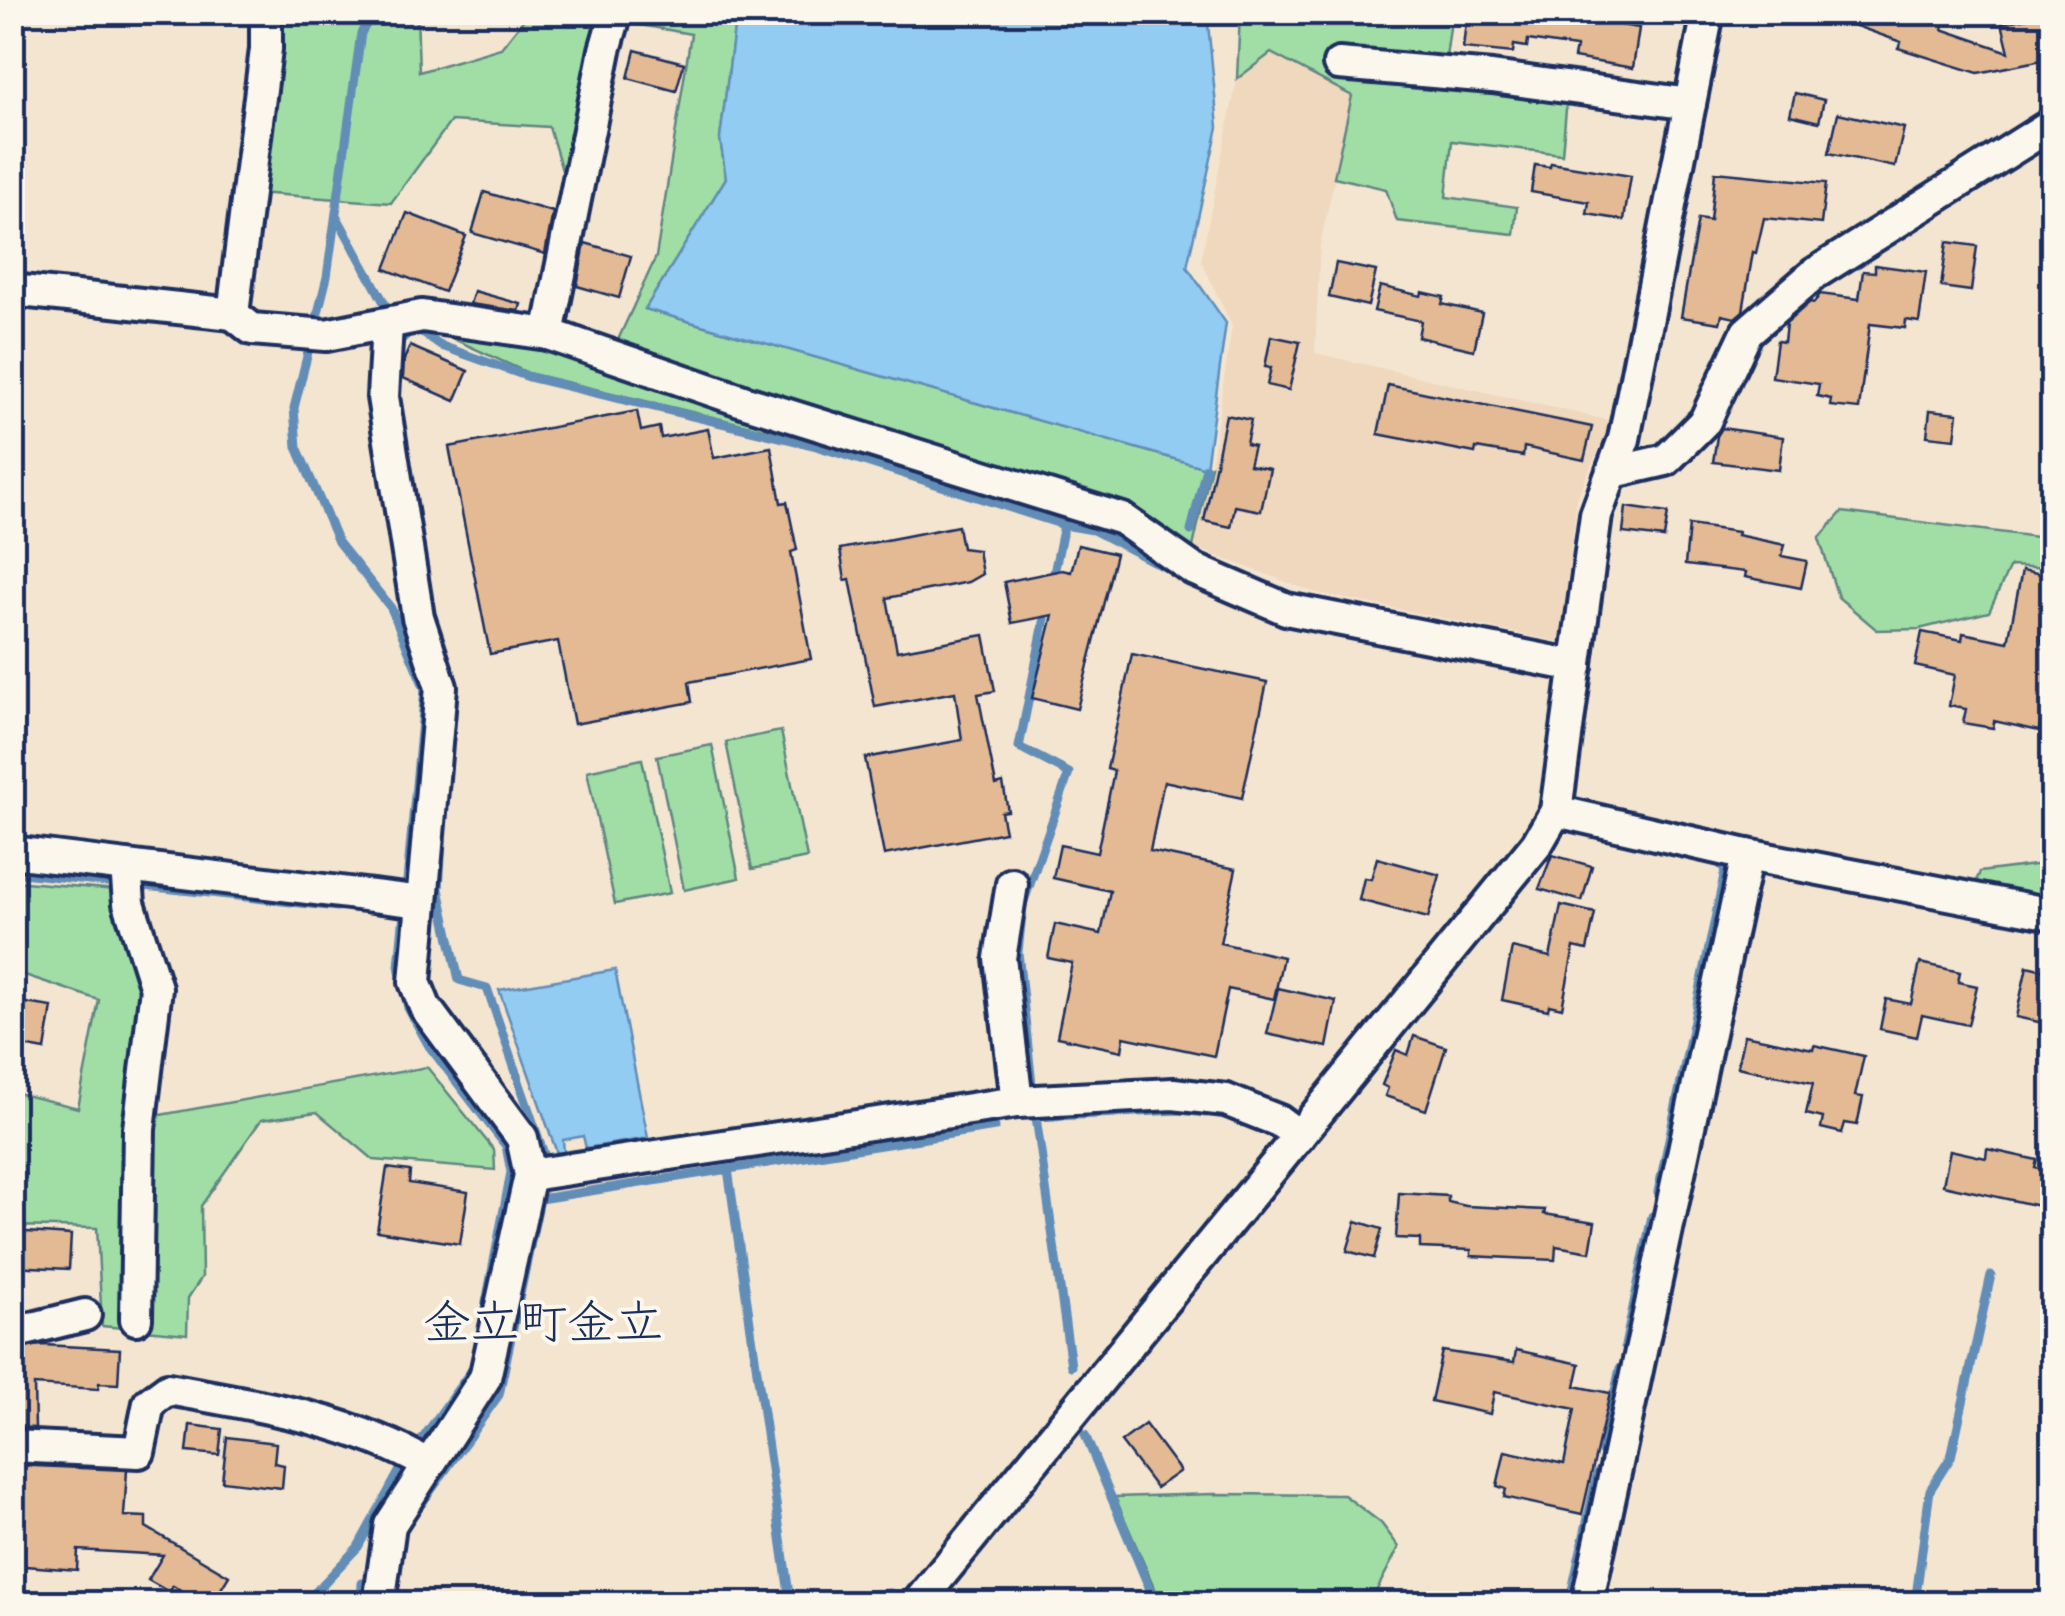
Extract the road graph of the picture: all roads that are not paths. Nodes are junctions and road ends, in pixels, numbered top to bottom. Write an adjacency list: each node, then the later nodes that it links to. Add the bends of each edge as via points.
1 (266, 12): 8 (street)
2 (616, 12): 10 (street)
3 (1708, 12): 5 (street)
4 (1339, 64): 5 (street)
5 (1690, 104): 11 (street)
6 (2052, 124): 11 (street, via 1814,274 1747,332 1706,421 1666,460)
7 (12, 290): 8 (street)
8 (234, 314): 9 (street, via 252,328 313,334)
9 (387, 324): 10 (street, via 422,316); 18 (street, via 383,398 418,617 441,687)
10 (548, 334): 12 (street, via 1122,519 1193,569 1286,610)
11 (1614, 472): 12 (street, via 1596,515)
12 (1576, 666): 13 (street)
13 (1556, 811): 15 (street); 21 (street, via 1537,844)
14 (12, 852): 16 (street)
15 (1747, 854): 19 (street); 30 (street)
16 (126, 866): 18 (street); 24 (street, via 129,903 156,988 139,1129)
17 (1012, 884): 20 (street, via 1000,958)
18 (422, 902): 22 (street, via 416,982 425,1007 522,1138)
19 (2052, 914)
20 (1017, 1102): 21 (street, via 1173,1094 1226,1100); 22 (street)
21 (1299, 1136): 29 (street)
22 (530, 1175): 27 (street, via 485,1378)
23 (85, 1315): 25 (street)
24 (136, 1319)
25 (12, 1329)
26 (12, 1446): 27 (street, via 139,1452 150,1403 168,1389 277,1409 394,1444)
27 (429, 1465): 28 (street, via 390,1525)
28 (380, 1604)
29 (917, 1604)
30 (1588, 1604)

